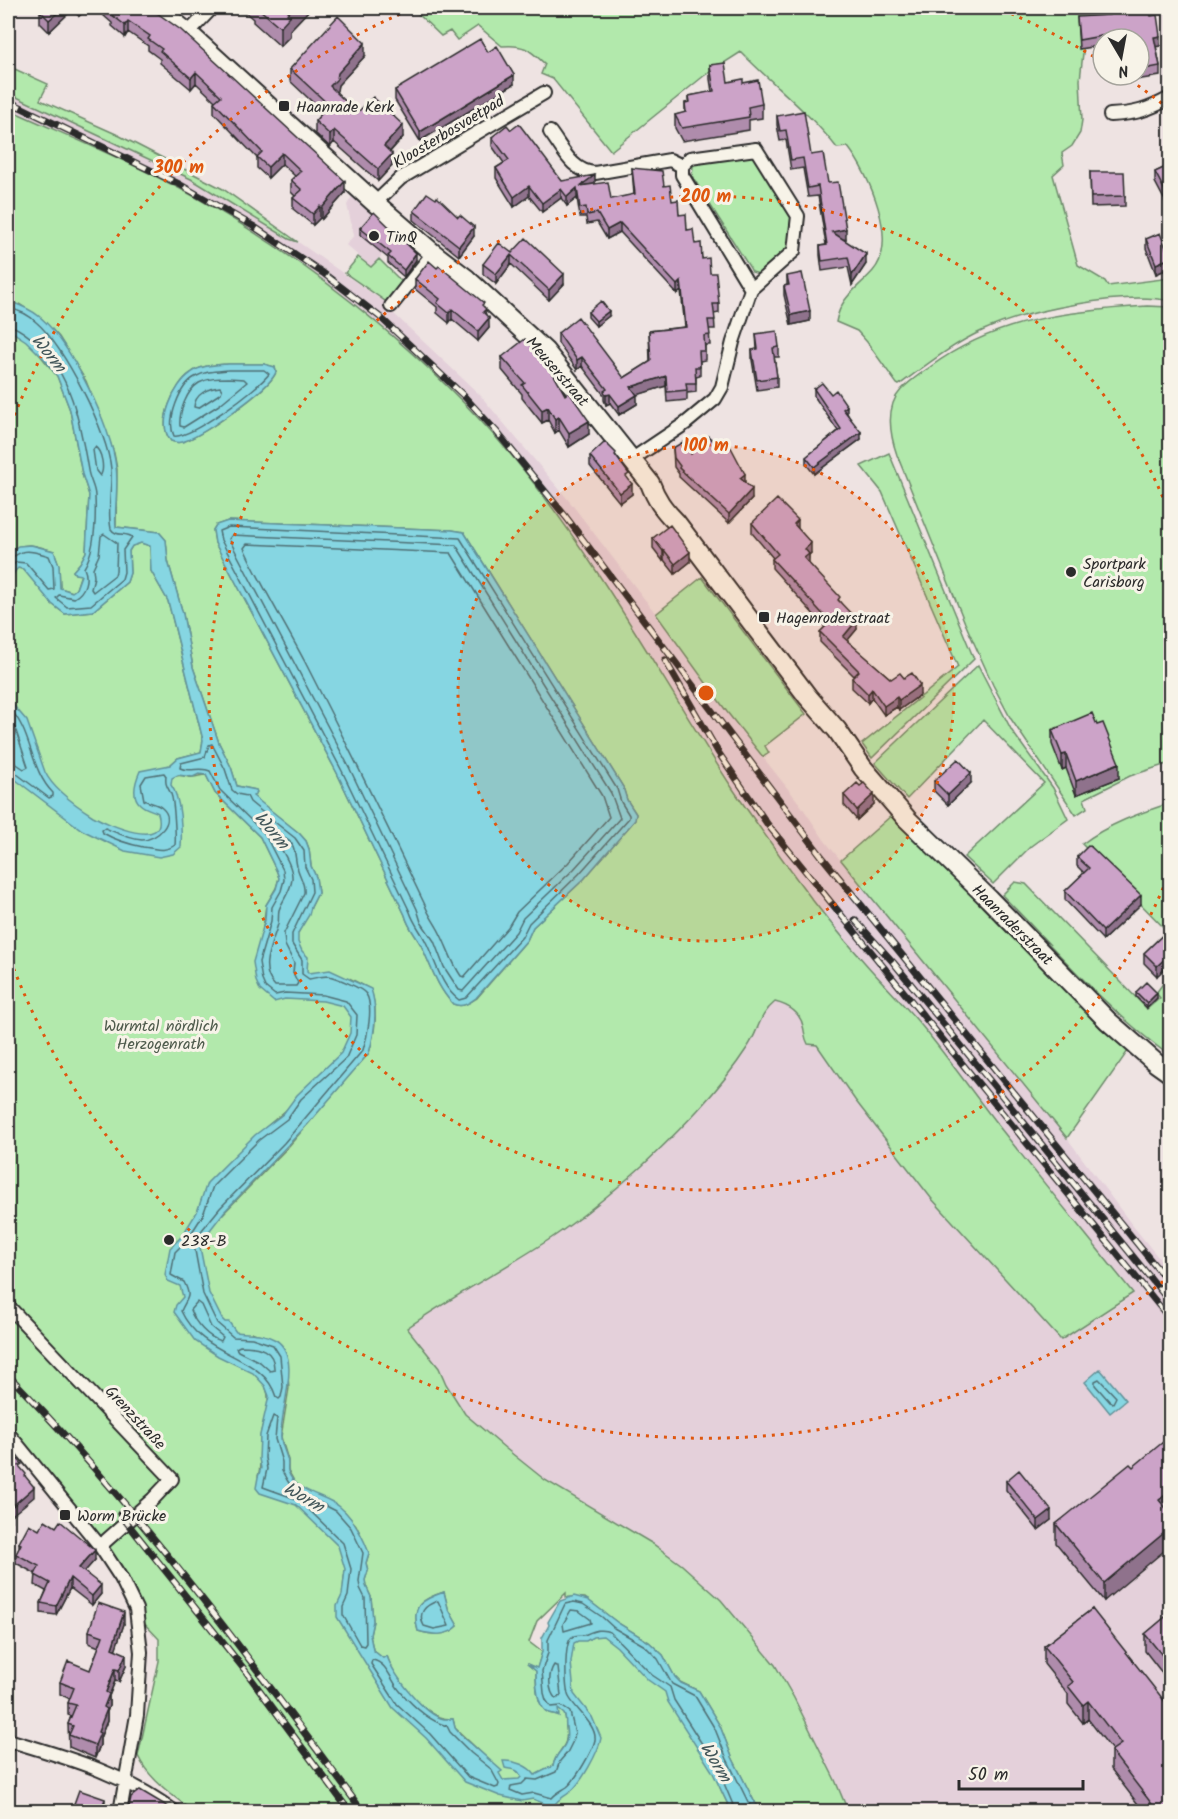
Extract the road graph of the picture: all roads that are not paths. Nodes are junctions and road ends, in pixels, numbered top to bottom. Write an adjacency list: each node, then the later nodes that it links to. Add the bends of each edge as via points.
1 (157, 8): 3 (street, Meuserstraat)
2 (212, 8): 3 (street)
3 (188, 33): 9 (street, Meuserstraat)
4 (544, 93): 9 (street, Kloosterbosvoetpad, via 401,178)
5 (1170, 98): 6 (street, via 1148,110)
6 (1110, 115)
7 (550, 132): 8 (street, via 583,172 670,160)
8 (682, 166): 11 (street, via 682,175); 11 (street, via 690,158 756,149 796,210 799,222 794,251)
9 (375, 203): 10 (street, Meuserstraat)
10 (433, 253): 12 (street); 13 (street, Meuserstraat, via 467,279 544,351)
11 (751, 289): 13 (street, via 715,399)
12 (391, 306)
13 (631, 460): 14 (street, Meuserstraat, via 650,483 664,510)
14 (863, 768): 15 (street, Haanraderstraat, via 907,819 1108,1021)
15 (1170, 1073)
16 (8, 1306): 18 (street, Grenzstraße, via 172,1479)
17 (8, 1433): 18 (street)
18 (100, 1546): 20 (street, via 136,1609 140,1642 137,1715)
19 (8, 1740): 20 (street, via 83,1762)
20 (127, 1781): 21 (street); 22 (street)
21 (120, 1812)
22 (175, 1812)

